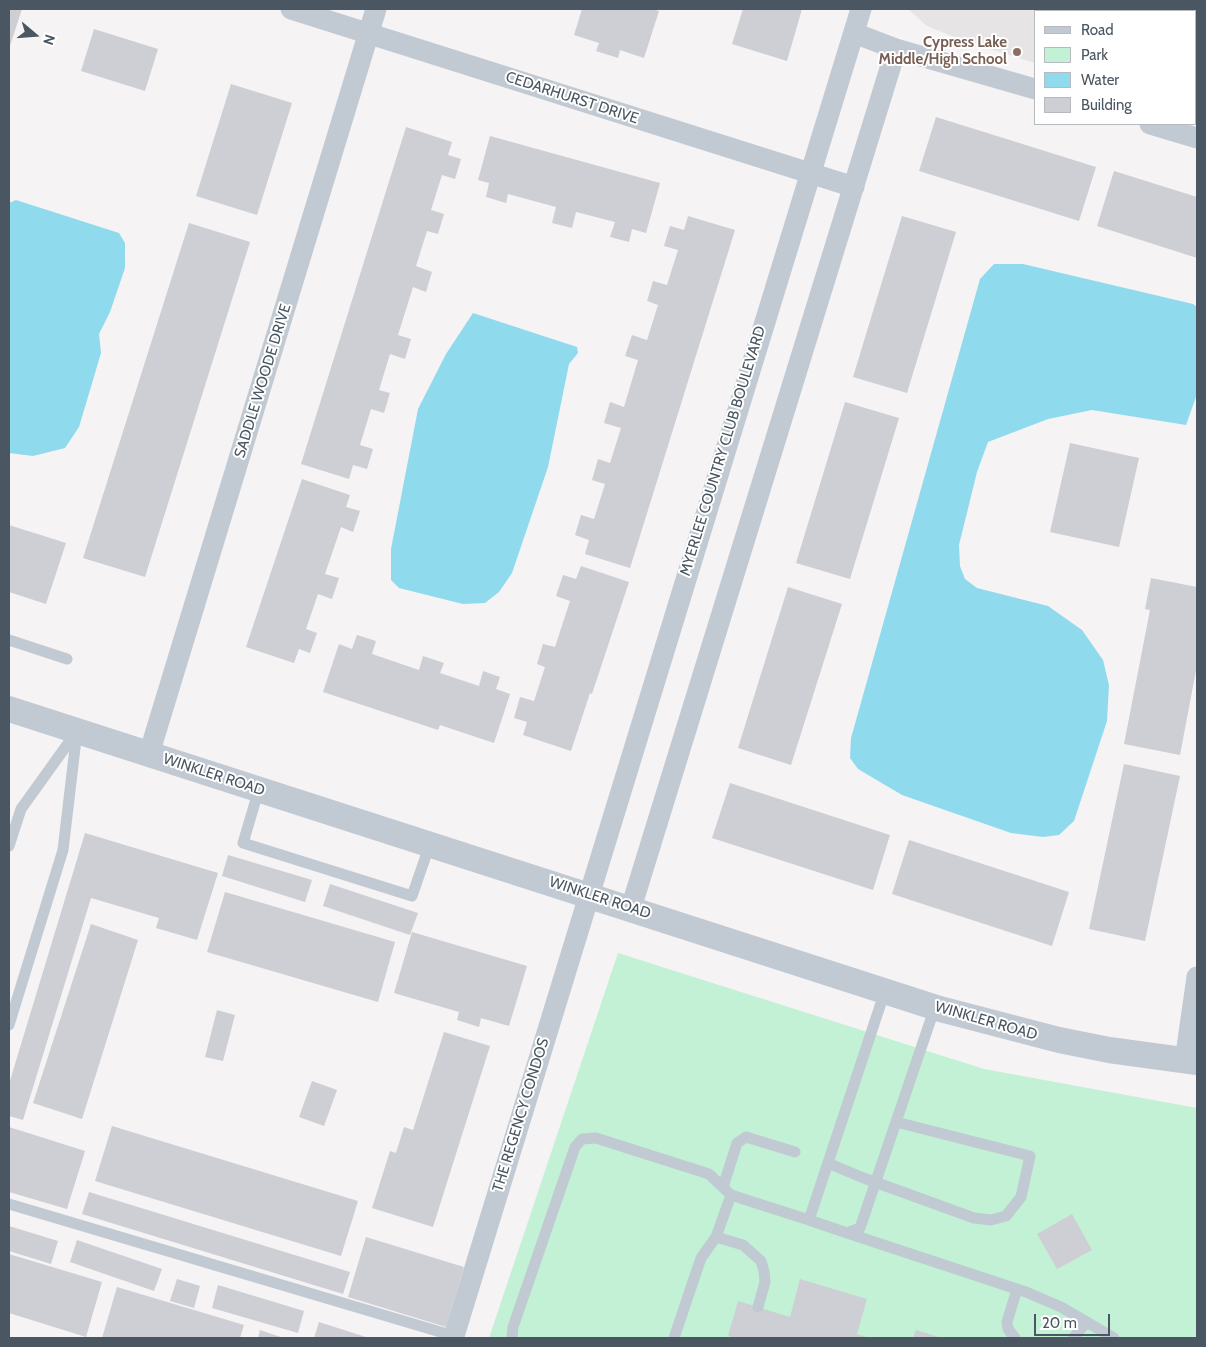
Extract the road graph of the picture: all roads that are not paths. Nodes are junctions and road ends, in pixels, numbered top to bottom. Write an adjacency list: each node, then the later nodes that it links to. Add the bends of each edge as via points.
1 (291, 9): 5 (street, CEDARHURST DRIVE)
2 (376, 9): 5 (street, SADDLE WOODE DRIVE)
3 (861, 9): 4 (street, MYERLEE COUNTRY CLUB BOULEVARD)
4 (854, 33): 6 (street); 10 (street, MYERLEE COUNTRY CLUB BOULEVARD)
5 (368, 34): 10 (street, CEDARHURST DRIVE); 16 (street, SADDLE WOODE DRIVE)
6 (896, 48): 7 (street); 11 (street)
7 (1034, 89)
8 (1153, 125): 9 (street)
9 (1197, 138)
10 (809, 173): 11 (street, CEDARHURST DRIVE); 20 (street, MYERLEE COUNTRY CLUB BOULEVARD)
11 (854, 187): 21 (street)
12 (9, 640): 13 (lane)
13 (66, 659)
14 (9, 709): 15 (street, WINKLER ROAD)
15 (77, 731): 16 (street, WINKLER ROAD); 19 (lane, via 21,809); 25 (lane, via 63,850)
16 (149, 754): 17 (street, WINKLER ROAD)
17 (259, 790): 18 (street, WINKLER ROAD); 18 (lane, via 243,843 412,896)
18 (430, 844): 20 (street, WINKLER ROAD)
19 (9, 846)
20 (587, 894): 21 (street, WINKLER ROAD); 39 (street, THE REGENCY CONDOS)
21 (631, 908): 23 (street, WINKLER ROAD)
22 (1197, 977): 26 (street)
23 (885, 991): 24 (street, WINKLER ROAD); 29 (lane)
24 (935, 1007): 26 (street, WINKLER ROAD, via 1059,1040); 27 (lane)
25 (9, 1025)
26 (1191, 1062)
27 (896, 1122): 30 (lane); 30 (lane, via 1030,1156 1021,1197 1006,1216 991,1220 974,1218)
28 (795, 1152): 31 (lane, via 746,1137 736,1143)
29 (828, 1163): 30 (lane); 33 (lane)
30 (876, 1183): 34 (lane, via 860,1228)
31 (727, 1191): 33 (lane); 35 (lane); 40 (lane, via 709,1174 596,1138 582,1139 575,1147 512,1328)
32 (9, 1204): 39 (lane)
33 (809, 1220): 34 (lane)
34 (848, 1233): 36 (lane)
35 (716, 1237): 37 (lane, via 743,1246 761,1261 765,1282); 41 (lane, via 700,1258)
36 (1017, 1289): 38 (lane); 42 (lane, via 1007,1322)
37 (758, 1307)
38 (1087, 1322): 43 (lane); 44 (lane)
39 (454, 1336)
40 (512, 1338)
41 (674, 1338)
42 (1015, 1338)
43 (1073, 1338)
44 (1114, 1338)

